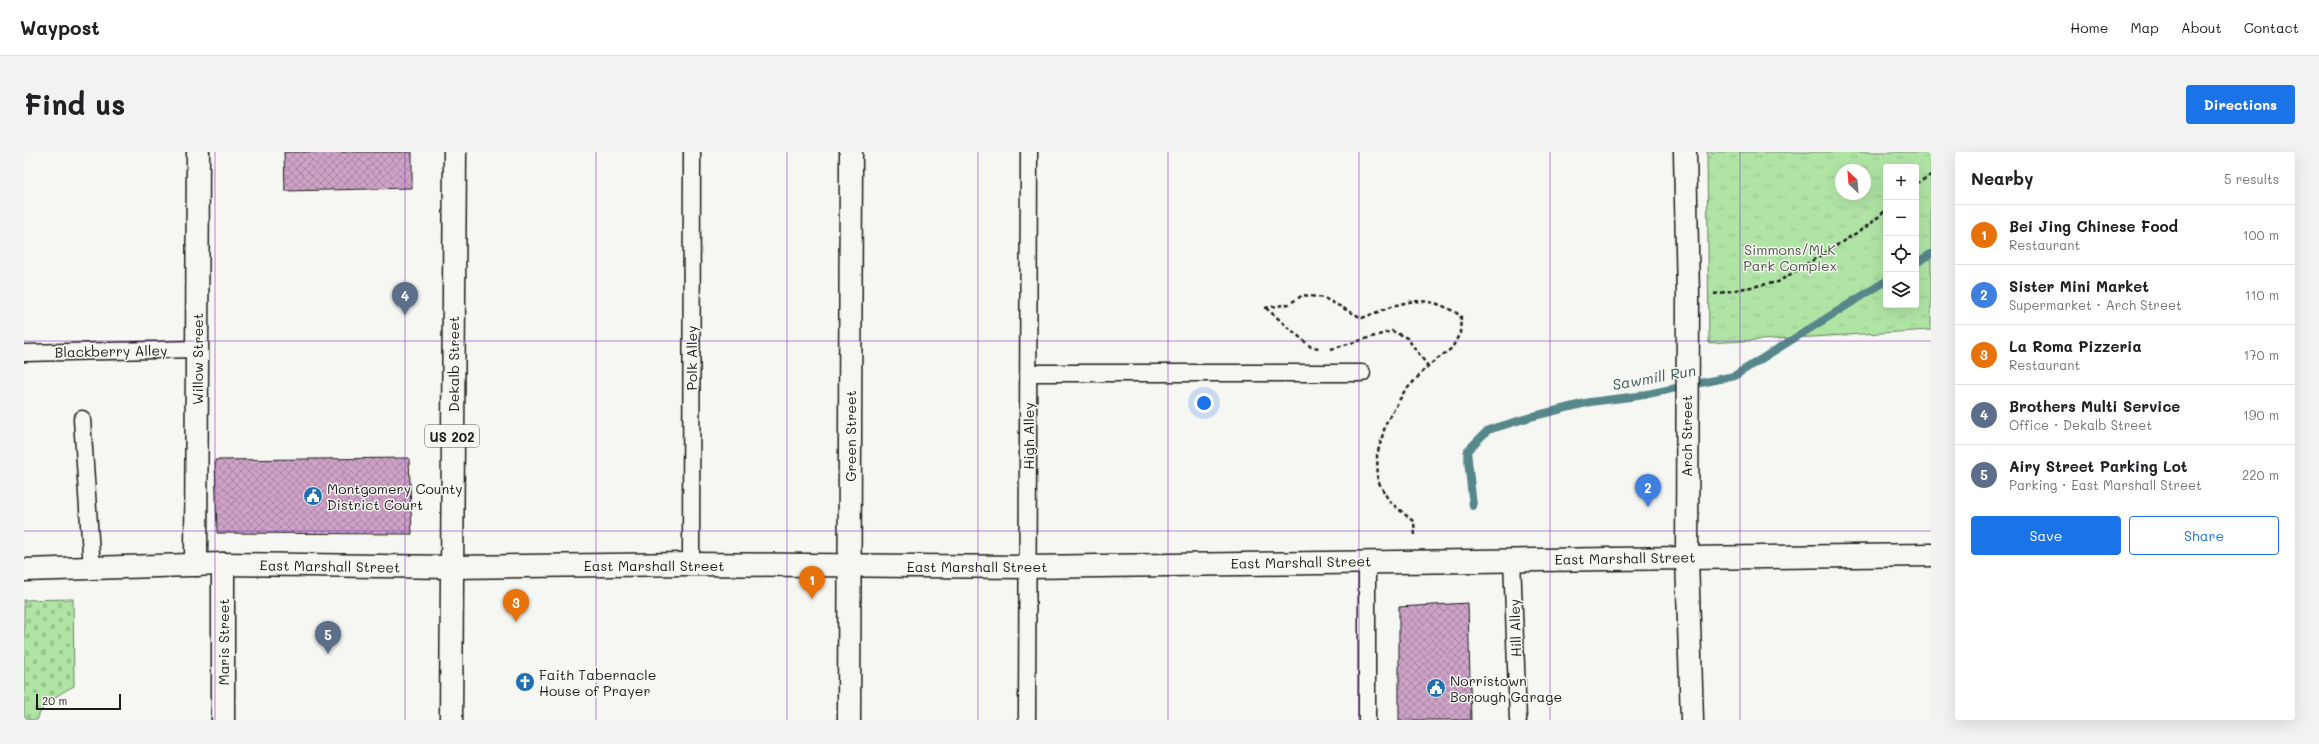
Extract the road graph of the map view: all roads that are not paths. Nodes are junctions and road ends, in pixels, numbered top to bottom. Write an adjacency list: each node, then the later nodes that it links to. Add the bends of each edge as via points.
1 (198, 152): 7 (main road, Willow Street)
2 (454, 152): 20 (main road, Dekalb Street / US 202)
3 (692, 152): 17 (lane, Polk Alley)
4 (851, 152): 19 (main road, Green Street)
5 (1028, 152): 10 (lane, High Alley)
6 (1685, 152): 13 (main road, Arch Street, via 1688,297)
7 (197, 349): 8 (lane, Blackberry Alley); 18 (main road, Willow Street)
8 (24, 353)
9 (1362, 373): 10 (lane)
10 (1028, 374): 21 (lane, High Alley)
11 (82, 419): 22 (lane)
12 (1931, 555): 13 (main road, East Marshall Street)
13 (1687, 558): 14 (main road, East Marshall Street); 30 (main road, Arch Street)
14 (1512, 559): 15 (main road, East Marshall Street); 29 (lane, Hill Alley)
15 (1367, 561): 21 (main road, East Marshall Street); 28 (lane)
16 (223, 564): 18 (main road, East Marshall Street); 20 (main road, East Marshall Street); 24 (main road, Maris Street)
17 (691, 564): 19 (main road, East Marshall Street); 20 (main road, East Marshall Street)
18 (196, 565): 22 (main road, East Marshall Street)
19 (850, 566): 21 (main road, East Marshall Street); 26 (main road, Green Street)
20 (452, 567): 25 (main road, Dekalb Street / US 202)
21 (1028, 567): 27 (lane, High Alley)
22 (92, 569): 23 (main road, East Marshall Street)
23 (24, 570)
24 (223, 720)
25 (451, 720)
26 (849, 720)
27 (1027, 720)
28 (1368, 720)
29 (1518, 720)
30 (1692, 720)

